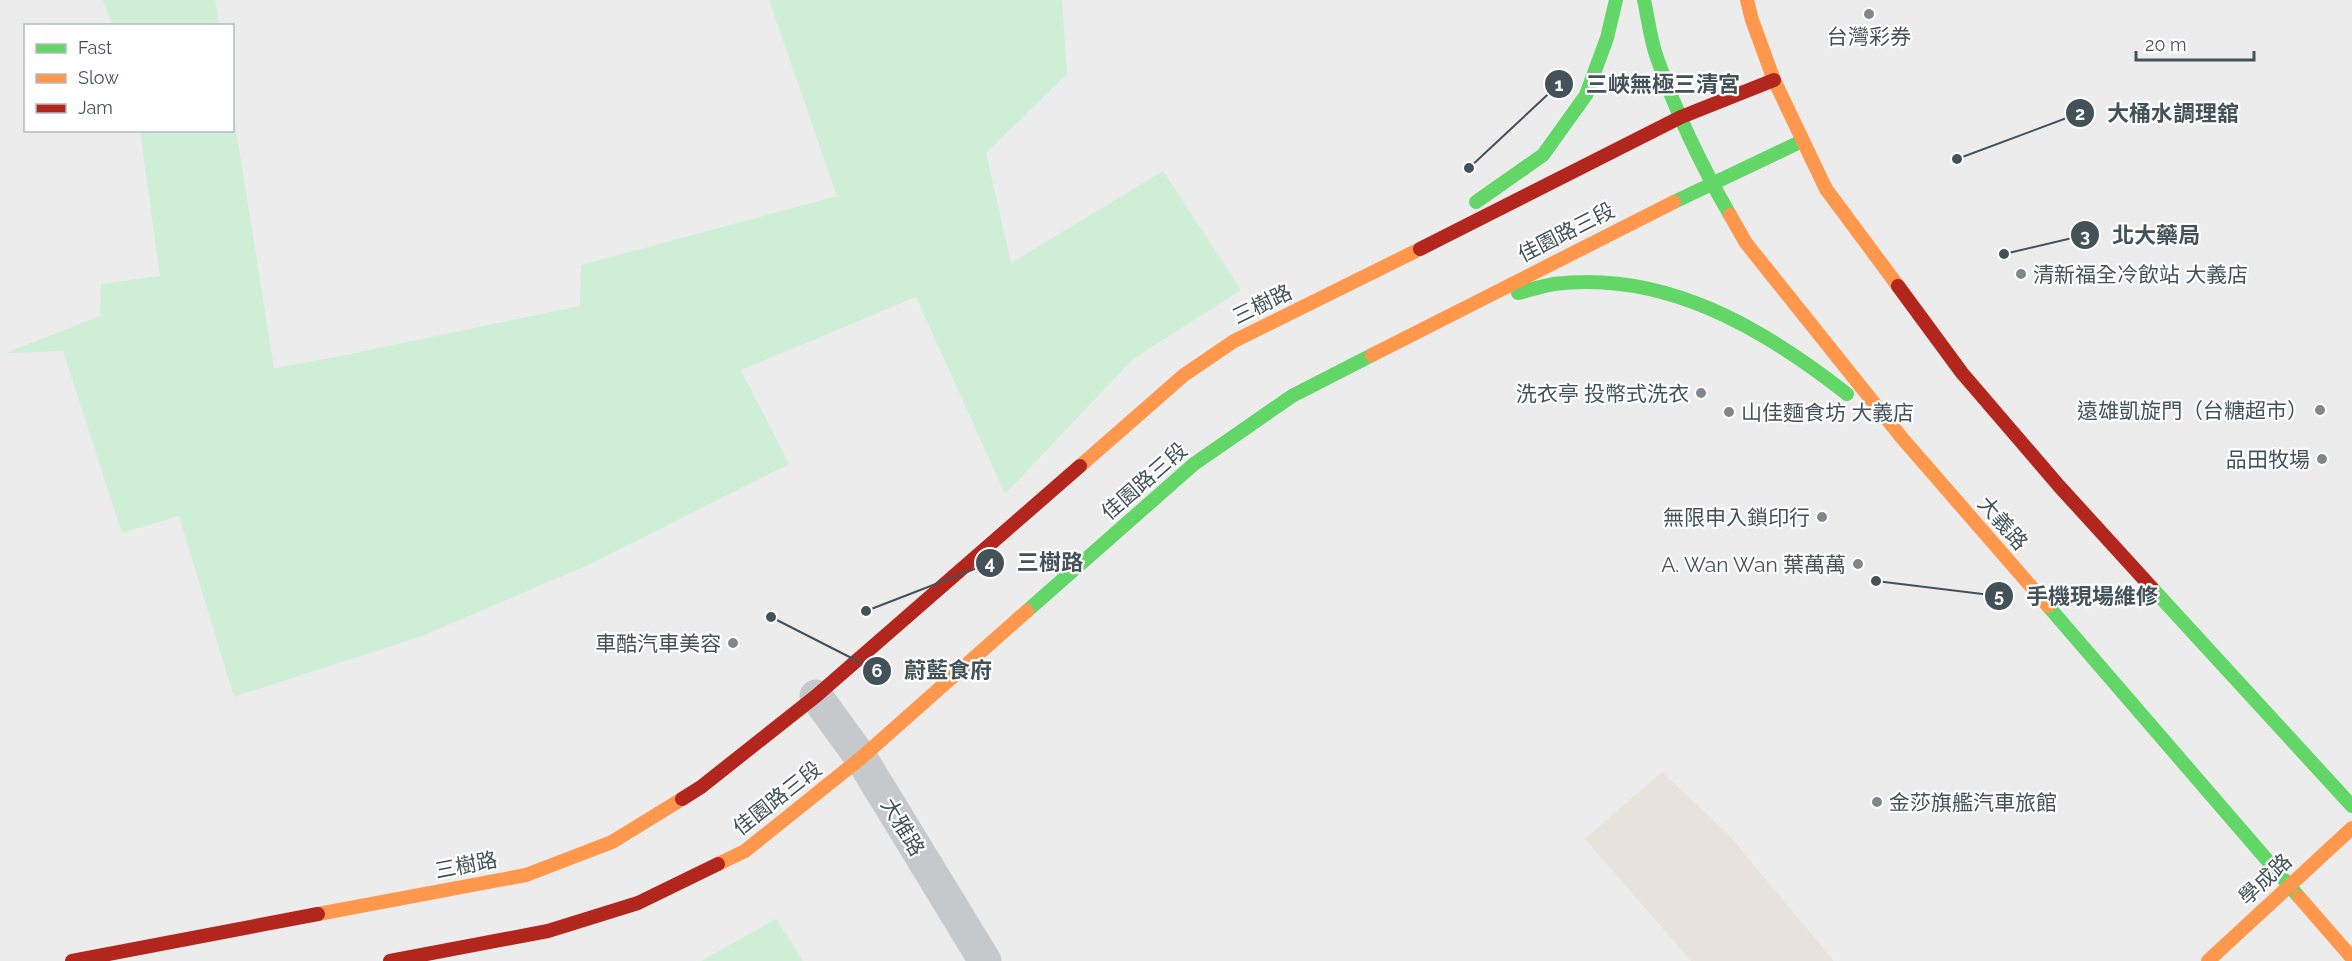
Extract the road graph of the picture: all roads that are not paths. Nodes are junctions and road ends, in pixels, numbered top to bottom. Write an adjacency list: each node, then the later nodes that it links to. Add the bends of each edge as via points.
1 (1616, 0): 8 (street, via 1586,95 1543,155)
2 (1644, 0): 5 (street, via 1655,53)
3 (1747, 0): 4 (street)
4 (1774, 80): 5 (street, 三樹路); 6 (street)
5 (1682, 117): 7 (street, 大義路); 8 (street, 三樹路)
6 (1802, 141): 7 (street, 佳園路三段); 13 (street, via 1833,199 1962,373 2059,486)
7 (1712, 184): 9 (street, 佳園路三段); 10 (street, 大義路, via 1746,243)
8 (1384, 268): 11 (street, 三樹路, via 1233,341 1184,375)
9 (1467, 305): 10 (street, via 1554,284 1612,283 1688,298 1733,318 1809,362); 12 (street, 佳園路三段, via 1292,396 1194,464)
10 (1902, 438): 15 (street, 大義路)
11 (816, 696): 12 (street, 大雅路); 17 (street, 三樹路, via 701,787 612,842 526,875)
12 (861, 758): 18 (street, 佳園路三段, via 745,851 638,903 548,931); 19 (street, 大雅路)
13 (2352, 806)
14 (2352, 828): 15 (street, 學成路)
15 (2288, 886): 16 (street, 大義路); 20 (street, 學成路)
16 (2350, 951): 21 (street)
17 (72, 961)
18 (390, 961)
19 (985, 961)
20 (2208, 961)
21 (2333, 961)

